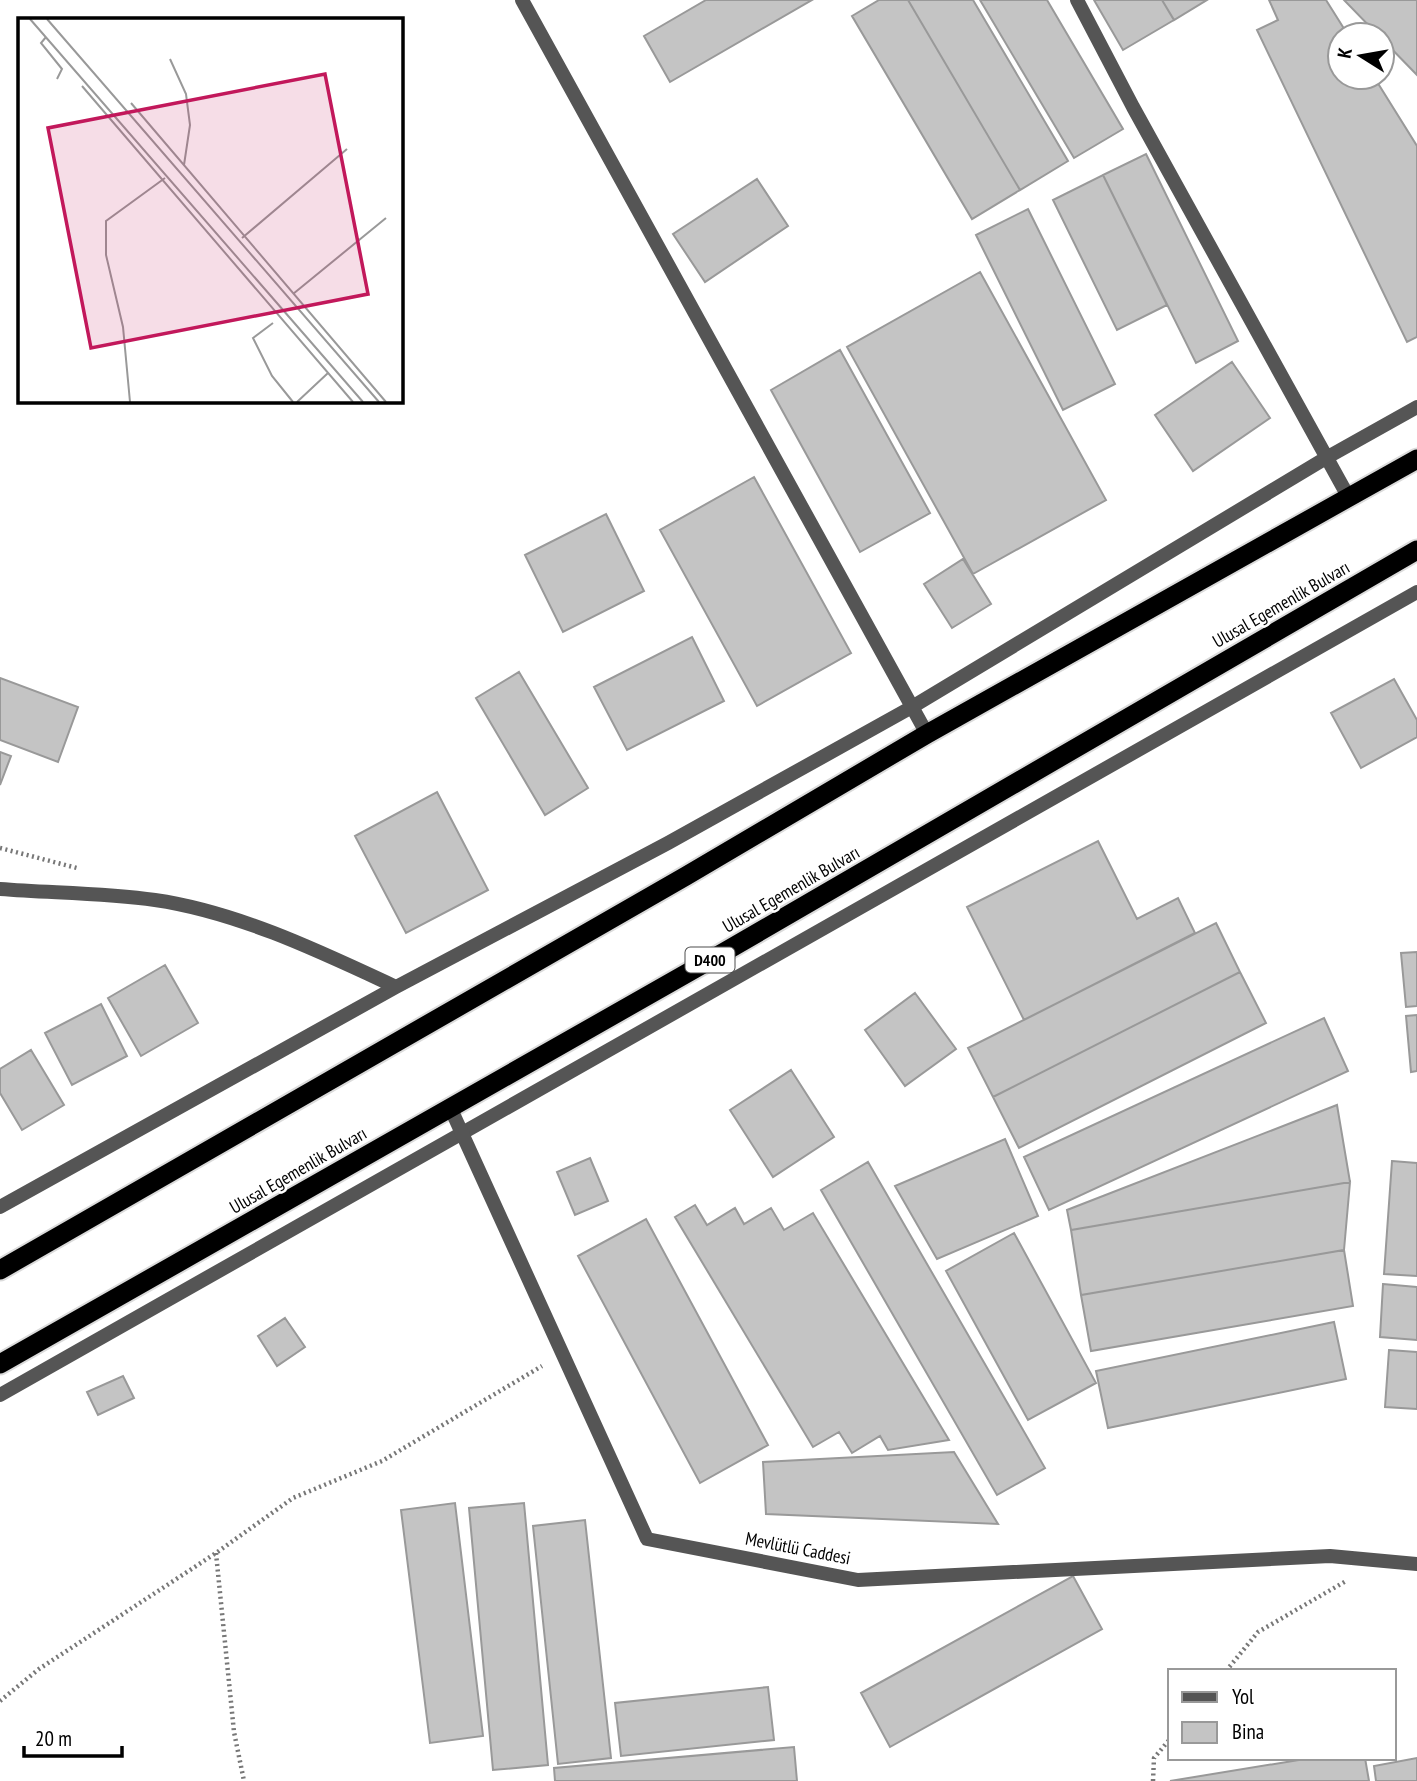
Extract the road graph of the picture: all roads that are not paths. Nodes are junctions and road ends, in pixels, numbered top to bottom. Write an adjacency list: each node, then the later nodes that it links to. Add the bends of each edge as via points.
1 (522, 0): 9 (street)
2 (1077, 0): 4 (street)
3 (1417, 407): 4 (street)
4 (1326, 458): 6 (street); 9 (street)
5 (1417, 459): 6 (highway)
6 (1349, 498): 10 (highway)
7 (1417, 550): 13 (highway, Ulusal Egemenlik Bulvarı / D400)
8 (1417, 592): 14 (street)
9 (912, 708): 10 (street); 12 (street)
10 (927, 734): 16 (highway)
11 (0, 889): 12 (street, via 156,900 223,916)
12 (396, 987): 15 (street)
13 (450, 1107): 14 (street, Mevlütlü Caddesi); 17 (highway, Ulusal Egemenlik Bulvarı / D400)
14 (462, 1132): 18 (street); 19 (street, Mevlütlü Caddesi, via 647,1539 858,1580 1330,1556)
15 (0, 1207)
16 (0, 1270)
17 (0, 1364)
18 (0, 1395)
19 (1417, 1564)

